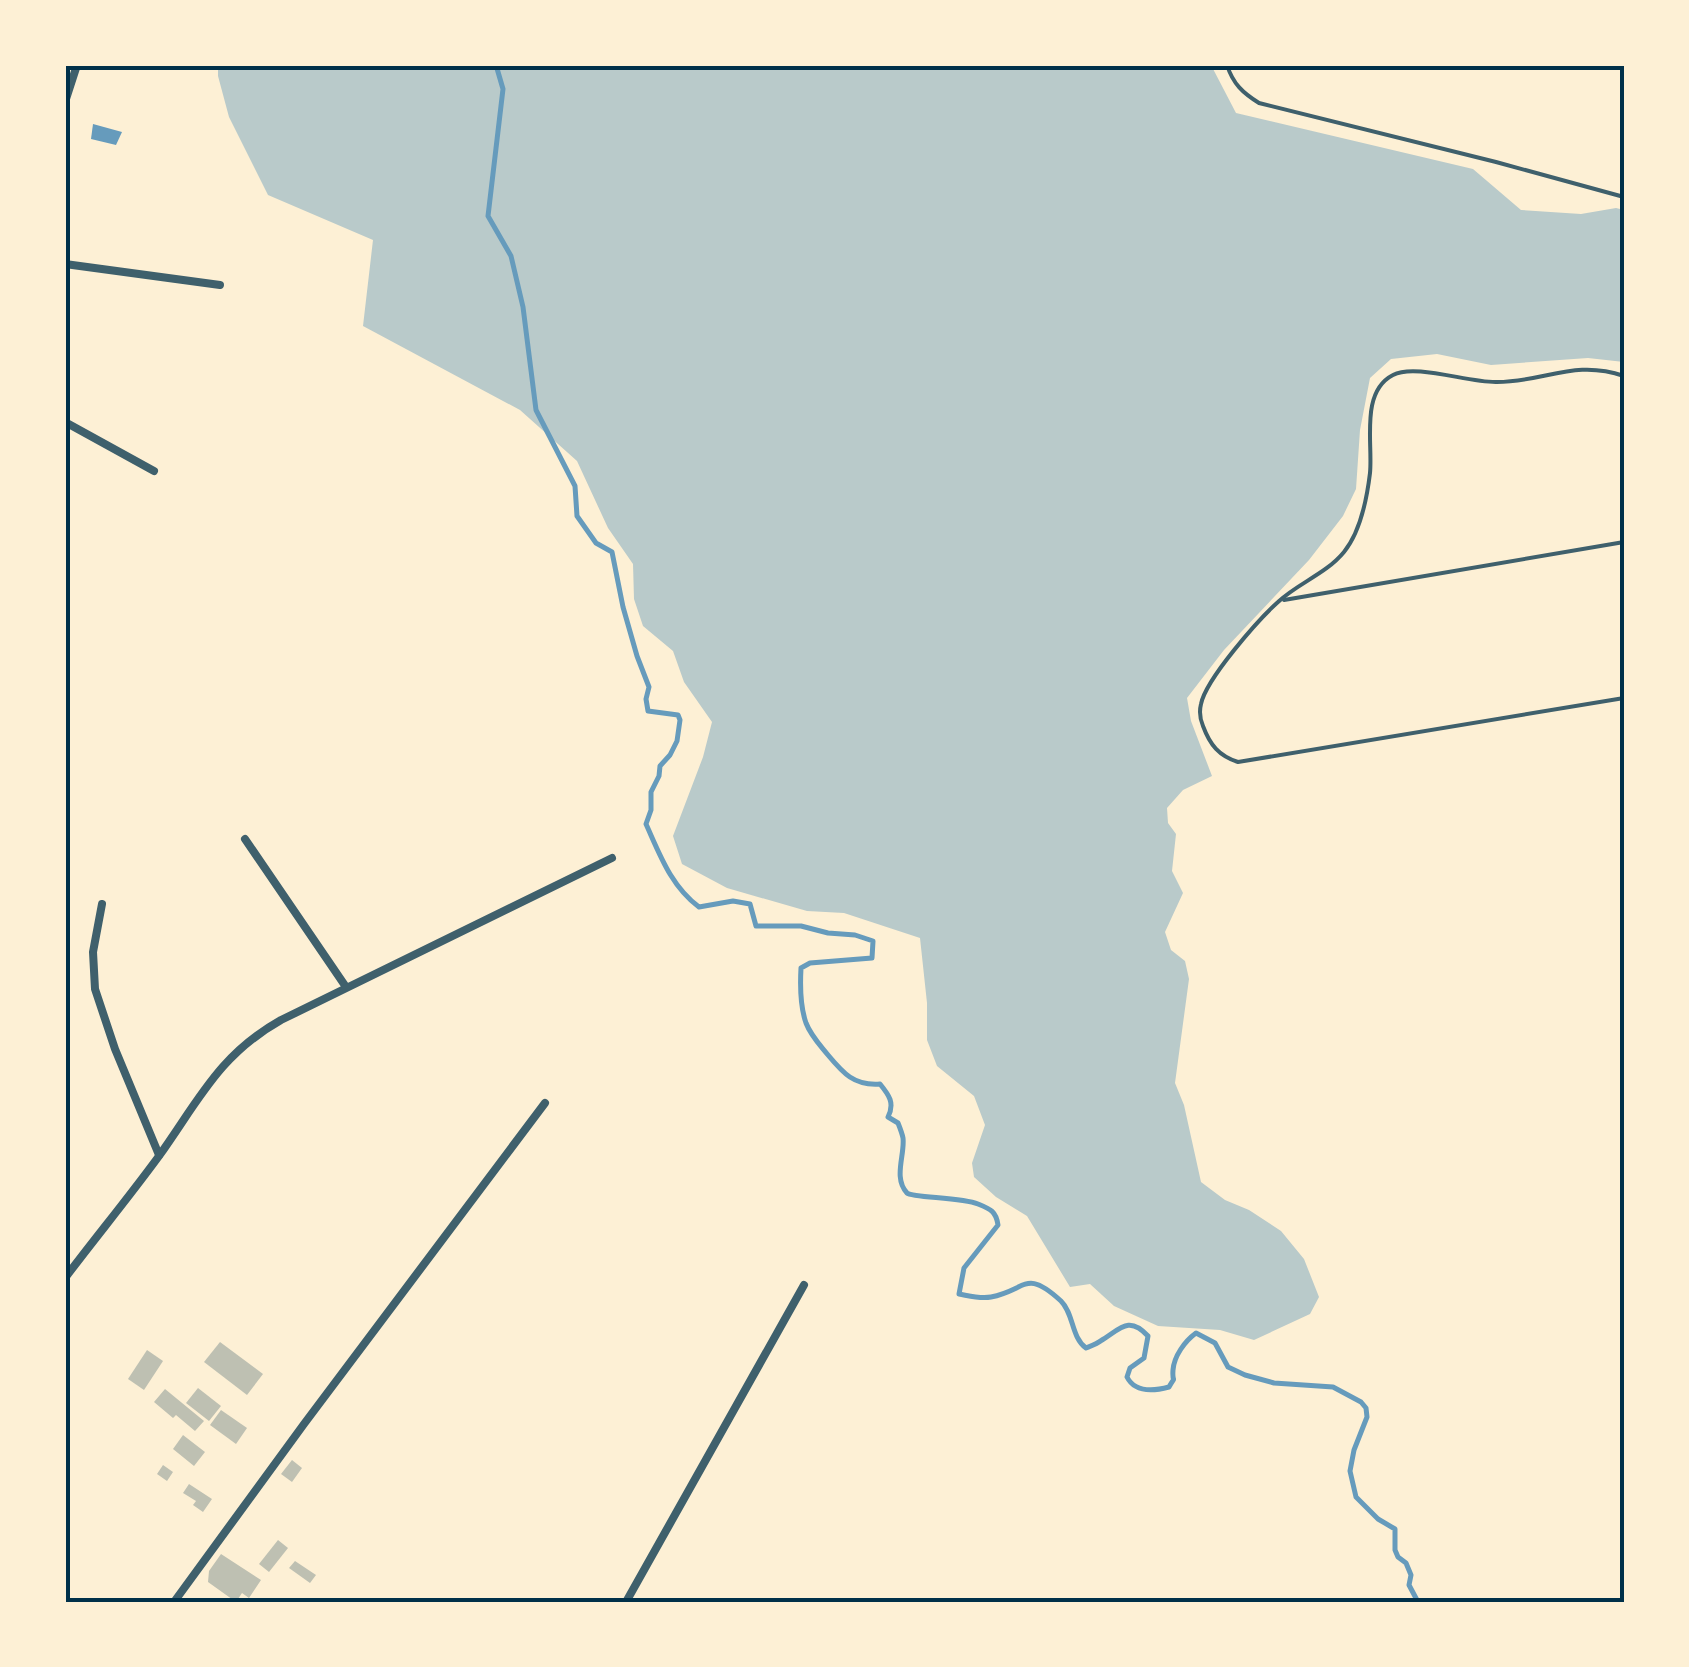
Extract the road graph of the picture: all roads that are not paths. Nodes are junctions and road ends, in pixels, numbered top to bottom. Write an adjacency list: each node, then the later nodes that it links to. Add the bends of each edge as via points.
1 (77, 65): 3 (street)
2 (1228, 65): 4 (lane, via 1234,84 1259,104)
3 (65, 102)
4 (1624, 198)
5 (65, 264): 6 (street)
6 (220, 285)
7 (1624, 376): 11 (lane, via 1586,368 1500,382 1415,370 1394,374 1378,386 1372,408 1370,472 1354,536 1327,568)
8 (65, 422): 9 (street)
9 (154, 471)
10 (1624, 542): 11 (lane)
11 (1278, 601): 12 (lane, via 1206,689 1200,719 1224,758 1238,762)
12 (1624, 698)
13 (245, 839): 16 (street)
14 (612, 858): 16 (street)
15 (102, 904): 18 (street, via 93,952 96,990)
16 (346, 987): 18 (street, via 244,1044)
17 (545, 1103): 21 (street)
18 (160, 1155): 19 (street)
19 (65, 1278)
20 (804, 1284): 22 (street)
21 (174, 1602)
22 (626, 1602)

